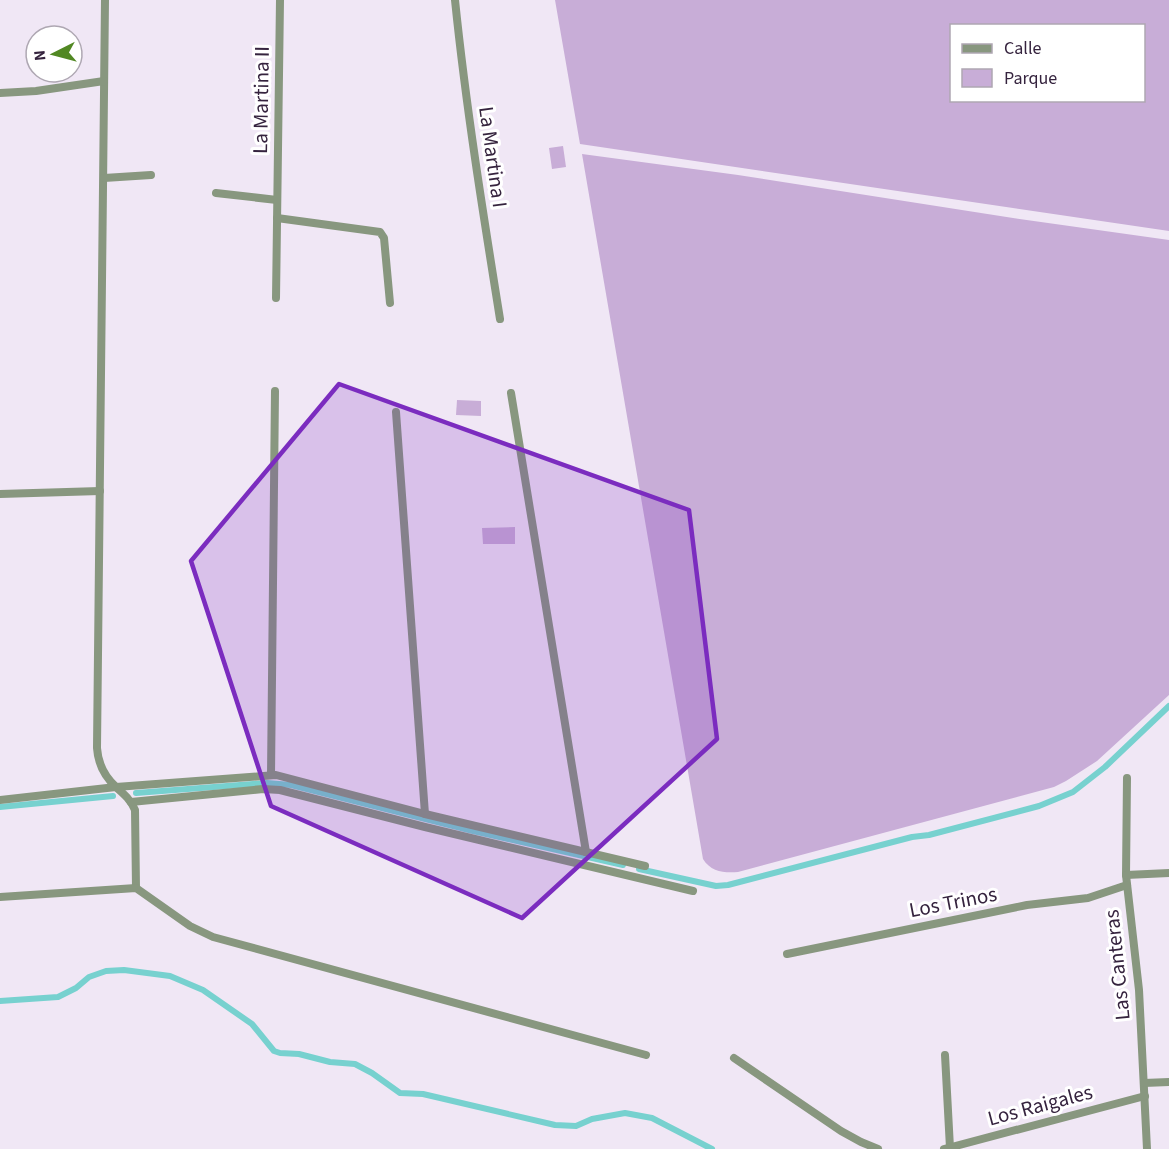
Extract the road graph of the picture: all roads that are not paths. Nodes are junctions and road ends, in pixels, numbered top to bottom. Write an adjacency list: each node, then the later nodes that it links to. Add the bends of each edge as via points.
1 (105, 0): 4 (street)
2 (280, 0): 9 (street, La Martina II)
3 (454, 0): 13 (street, La Martina I)
4 (104, 81): 5 (street); 7 (street)
5 (0, 93)
6 (151, 175): 7 (street)
7 (104, 178): 17 (street)
8 (216, 194): 9 (street)
9 (277, 200): 10 (street, La Martina II)
10 (277, 218): 11 (street, La Martina II); 12 (street, via 380,232 384,238)
11 (276, 298)
12 (390, 303)
13 (500, 319)
14 (275, 390): 19 (street)
15 (511, 393): 25 (street)
16 (396, 412): 24 (street)
17 (100, 491): 18 (street); 21 (street, via 97,748 102,769)
18 (0, 494)
19 (271, 775): 21 (street); 24 (street)
20 (1127, 778): 28 (street, Las Canteras)
21 (116, 787): 22 (street); 23 (street)
22 (0, 800)
23 (131, 802): 30 (street, via 135,813); 31 (street, via 280,790)
24 (425, 814): 25 (street)
25 (586, 852): 26 (street)
26 (645, 866)
27 (1169, 873): 28 (street)
28 (1126, 874): 29 (street, Las Canteras)
29 (1127, 885): 33 (street, Los Trinos, via 1088,898 1027,905); 38 (street, Las Canteras, via 1138,978)
30 (136, 888): 32 (street); 35 (street, via 190,926 213,937)
31 (693, 891)
32 (0, 897)
33 (787, 954)
34 (945, 1055): 40 (street)
35 (646, 1056)
36 (734, 1058): 41 (street, via 841,1131)
37 (1169, 1082): 38 (street)
38 (1144, 1083): 39 (street, Las Canteras)
39 (1144, 1096): 40 (street, Los Raigales); 42 (street, Las Canteras)
40 (947, 1148)
41 (878, 1149)
42 (1147, 1149)

